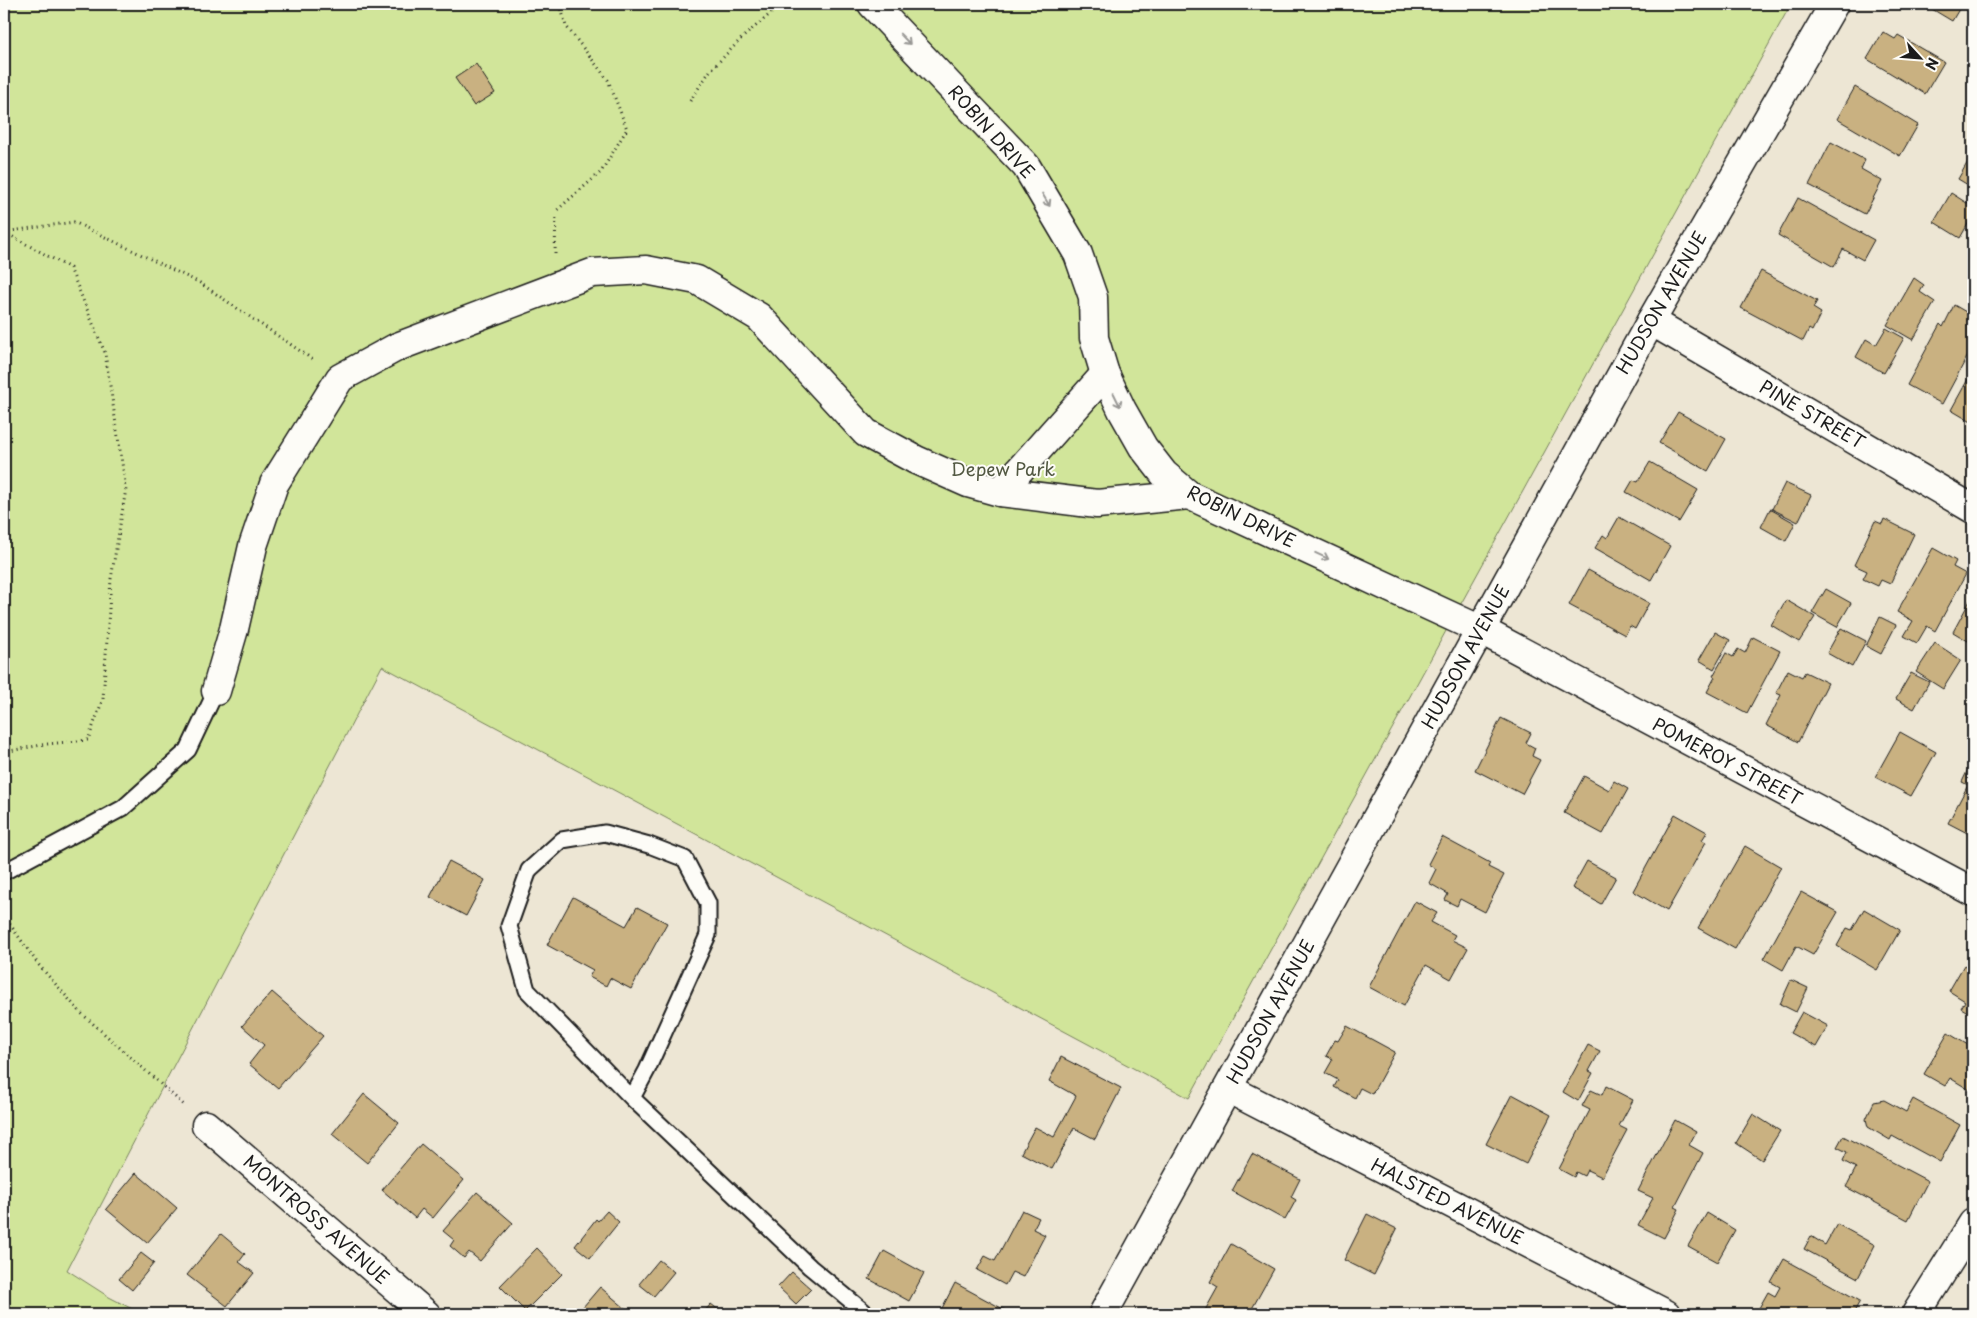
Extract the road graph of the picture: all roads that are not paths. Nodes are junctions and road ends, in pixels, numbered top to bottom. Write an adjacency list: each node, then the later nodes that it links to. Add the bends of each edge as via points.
1 (872, 4): 4 (street, ROBIN DRIVE, one-way to 4, via 1026,166 1078,254 1093,297 1094,338)
2 (1834, 4): 3 (street, HUDSON AVENUE)
3 (1651, 321): 7 (street, PINE STREET); 8 (street, HUDSON AVENUE)
4 (1105, 374): 5 (street); 6 (street, ROBIN DRIVE, one-way to 6, via 1143,447 1164,474)
5 (1000, 492): 6 (street, via 1096,504); 9 (street, via 968,483 866,433 758,318 697,280 646,270 592,272 397,347 340,378 274,484 253,546)
6 (1189, 495): 8 (street, ROBIN DRIVE, one-way to 8)
7 (1973, 509)
8 (1481, 630): 11 (street, POMEROY STREET); 12 (street, HUDSON AVENUE)
9 (216, 691): 10 (lane, via 188,750 123,808)
10 (4, 872)
11 (1973, 892)
12 (1229, 1089): 18 (street, HUDSON AVENUE); 19 (street, HALSTED AVENUE)
13 (632, 1098): 13 (lane, via 528,990 509,926 529,870 562,840 605,833 649,845 685,860 708,903 708,935); 17 (lane, via 810,1266)
14 (206, 1125): 16 (street, MONTROSS AVENUE)
15 (1973, 1223): 20 (street)
16 (426, 1314)
17 (867, 1314)
18 (1103, 1314)
19 (1666, 1314)
20 (1916, 1314)

